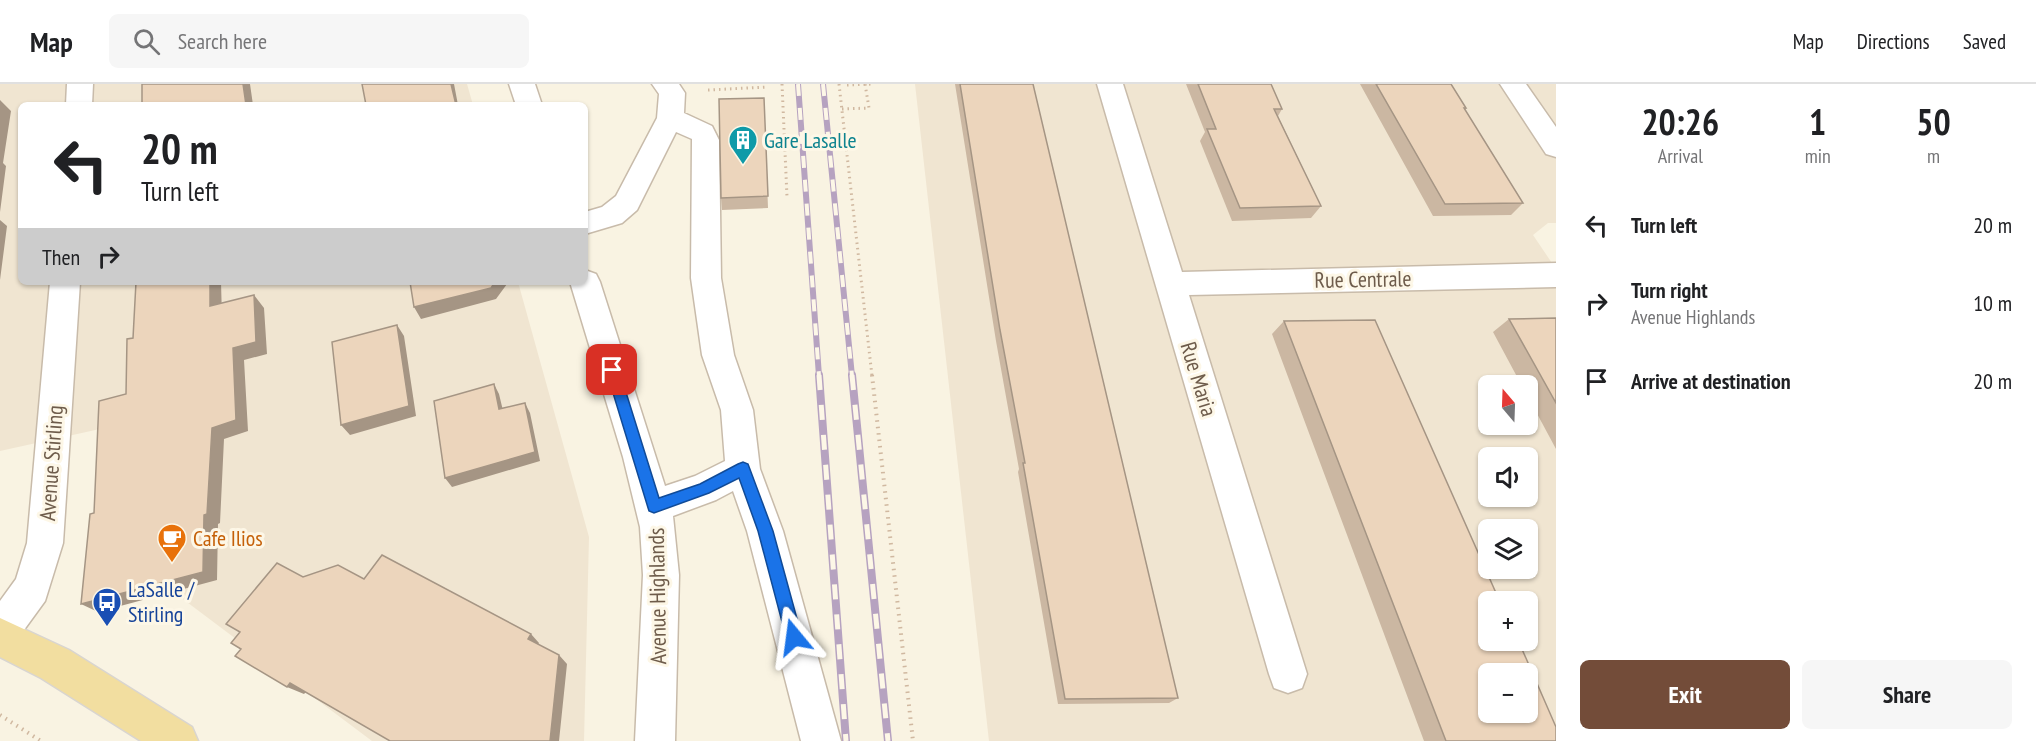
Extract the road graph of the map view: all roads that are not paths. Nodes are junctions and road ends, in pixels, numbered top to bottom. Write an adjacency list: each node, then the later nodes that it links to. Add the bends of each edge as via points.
1 (80, 84): 6 (street)
2 (522, 84): 7 (street)
3 (666, 84): 8 (street, via 672,93)
4 (1110, 84): 12 (street, Rue Maria)
5 (1513, 84): 9 (street)
6 (79, 102)
7 (528, 102)
8 (670, 118): 10 (street, via 627,203 612,215); 15 (street, via 703,133 706,140 706,278 718,355 737,410)
9 (1556, 147)
10 (588, 222)
11 (1556, 275): 12 (street, Rue Centrale)
12 (1170, 284): 19 (street, Rue Maria)
13 (65, 285): 17 (street, Avenue Stirling, via 45,543 32,588)
14 (586, 285): 16 (street, Avenue Highlands)
15 (743, 469): 16 (street, via 704,489); 22 (street, via 765,531)
16 (654, 506): 21 (street, Avenue Highlands, via 661,575)
17 (0, 632)
18 (0, 637): 20 (main road, via 55,664)
19 (1288, 674)
20 (178, 741)
21 (655, 741)
22 (821, 741)

